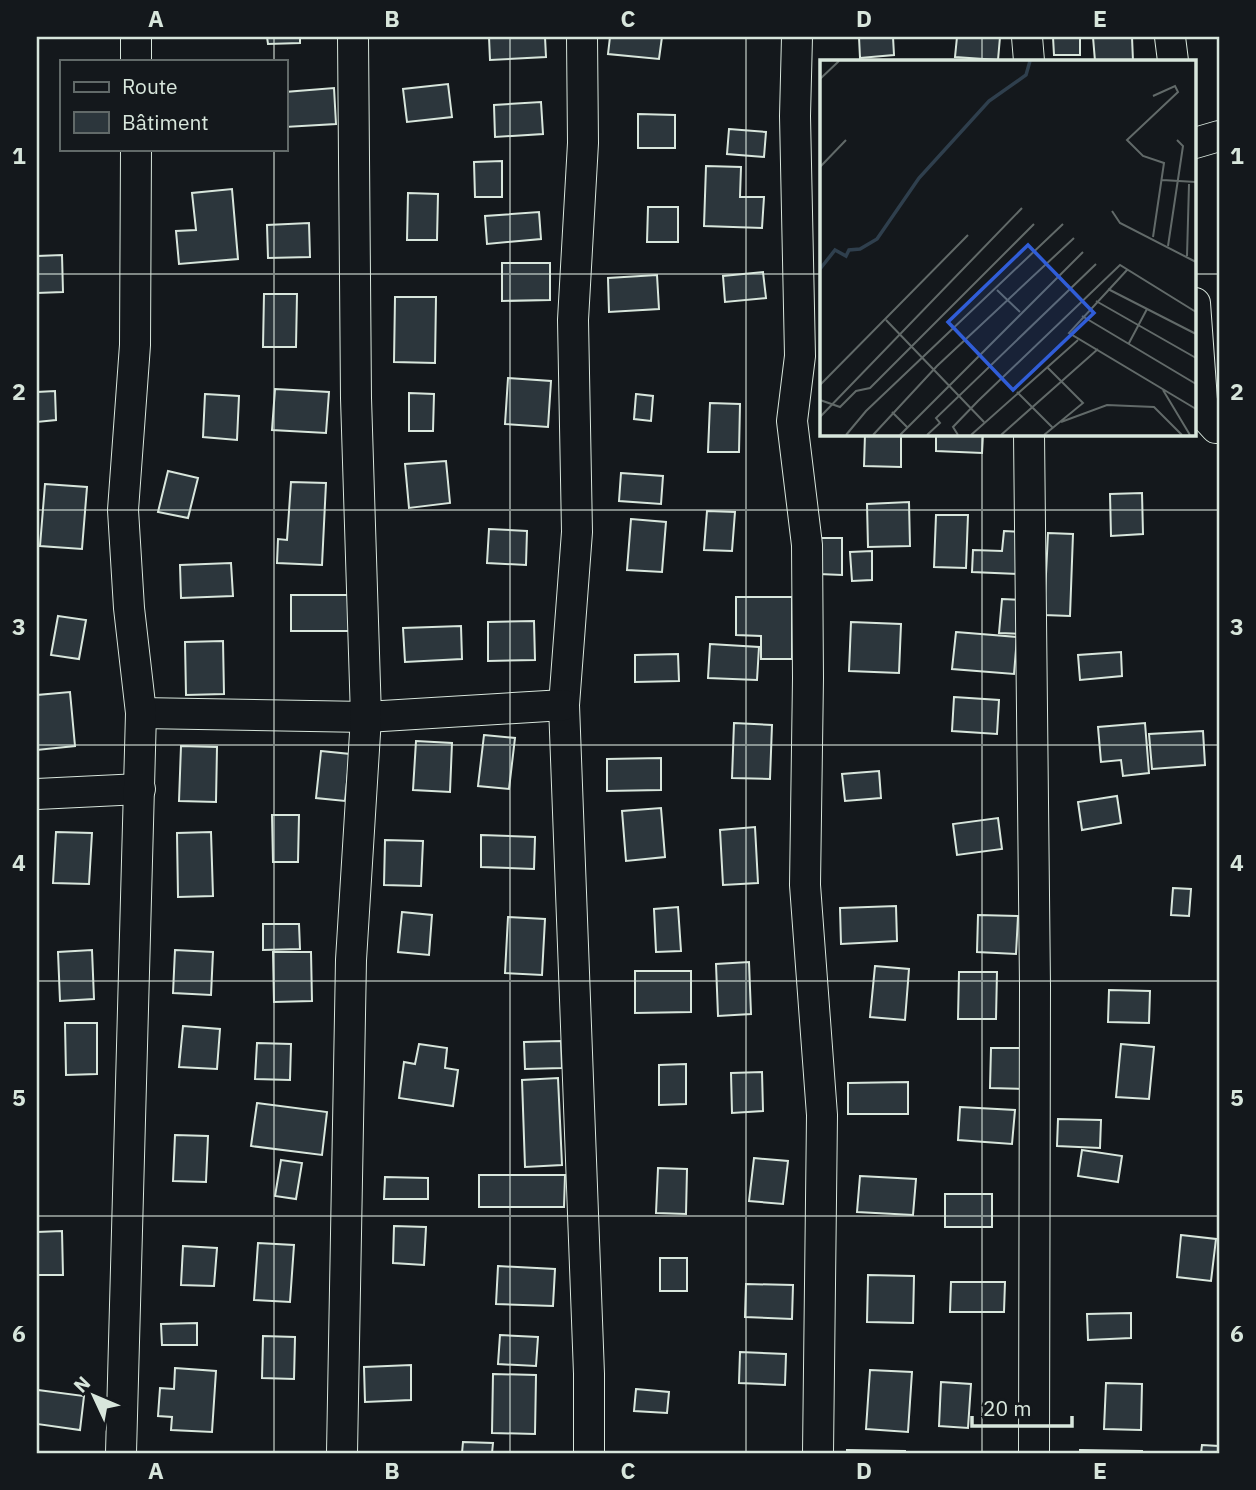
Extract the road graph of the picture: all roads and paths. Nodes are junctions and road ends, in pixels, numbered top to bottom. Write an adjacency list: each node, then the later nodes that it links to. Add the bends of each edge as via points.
1 (136, 37): 7 (street)
2 (353, 37): 18 (street, via 356,398)
3 (582, 37): 16 (street, via 583,143 573,320 578,532)
4 (797, 37): 24 (street, via 800,356 792,421 807,545 805,885 822,1115)
5 (1027, 37): 8 (street)
6 (1170, 37): 9 (street)
7 (136, 60)
8 (1029, 60)
9 (1173, 60)
10 (1219, 136): 11 (street)
11 (1196, 143)
12 (136, 150): 17 (street, via 135,345 123,510 128,608)
13 (1196, 315): 14 (street, via 1205,416)
14 (1219, 428)
15 (1029, 436): 25 (street)
16 (565, 705): 18 (street); 23 (street)
17 (141, 713): 18 (street); 19 (street)
18 (366, 717): 22 (street, via 351,960)
19 (140, 789): 20 (street); 21 (street)
20 (37, 794)
21 (121, 1453)
22 (342, 1453)
23 (589, 1453)
24 (818, 1453)
25 (1034, 1453)

